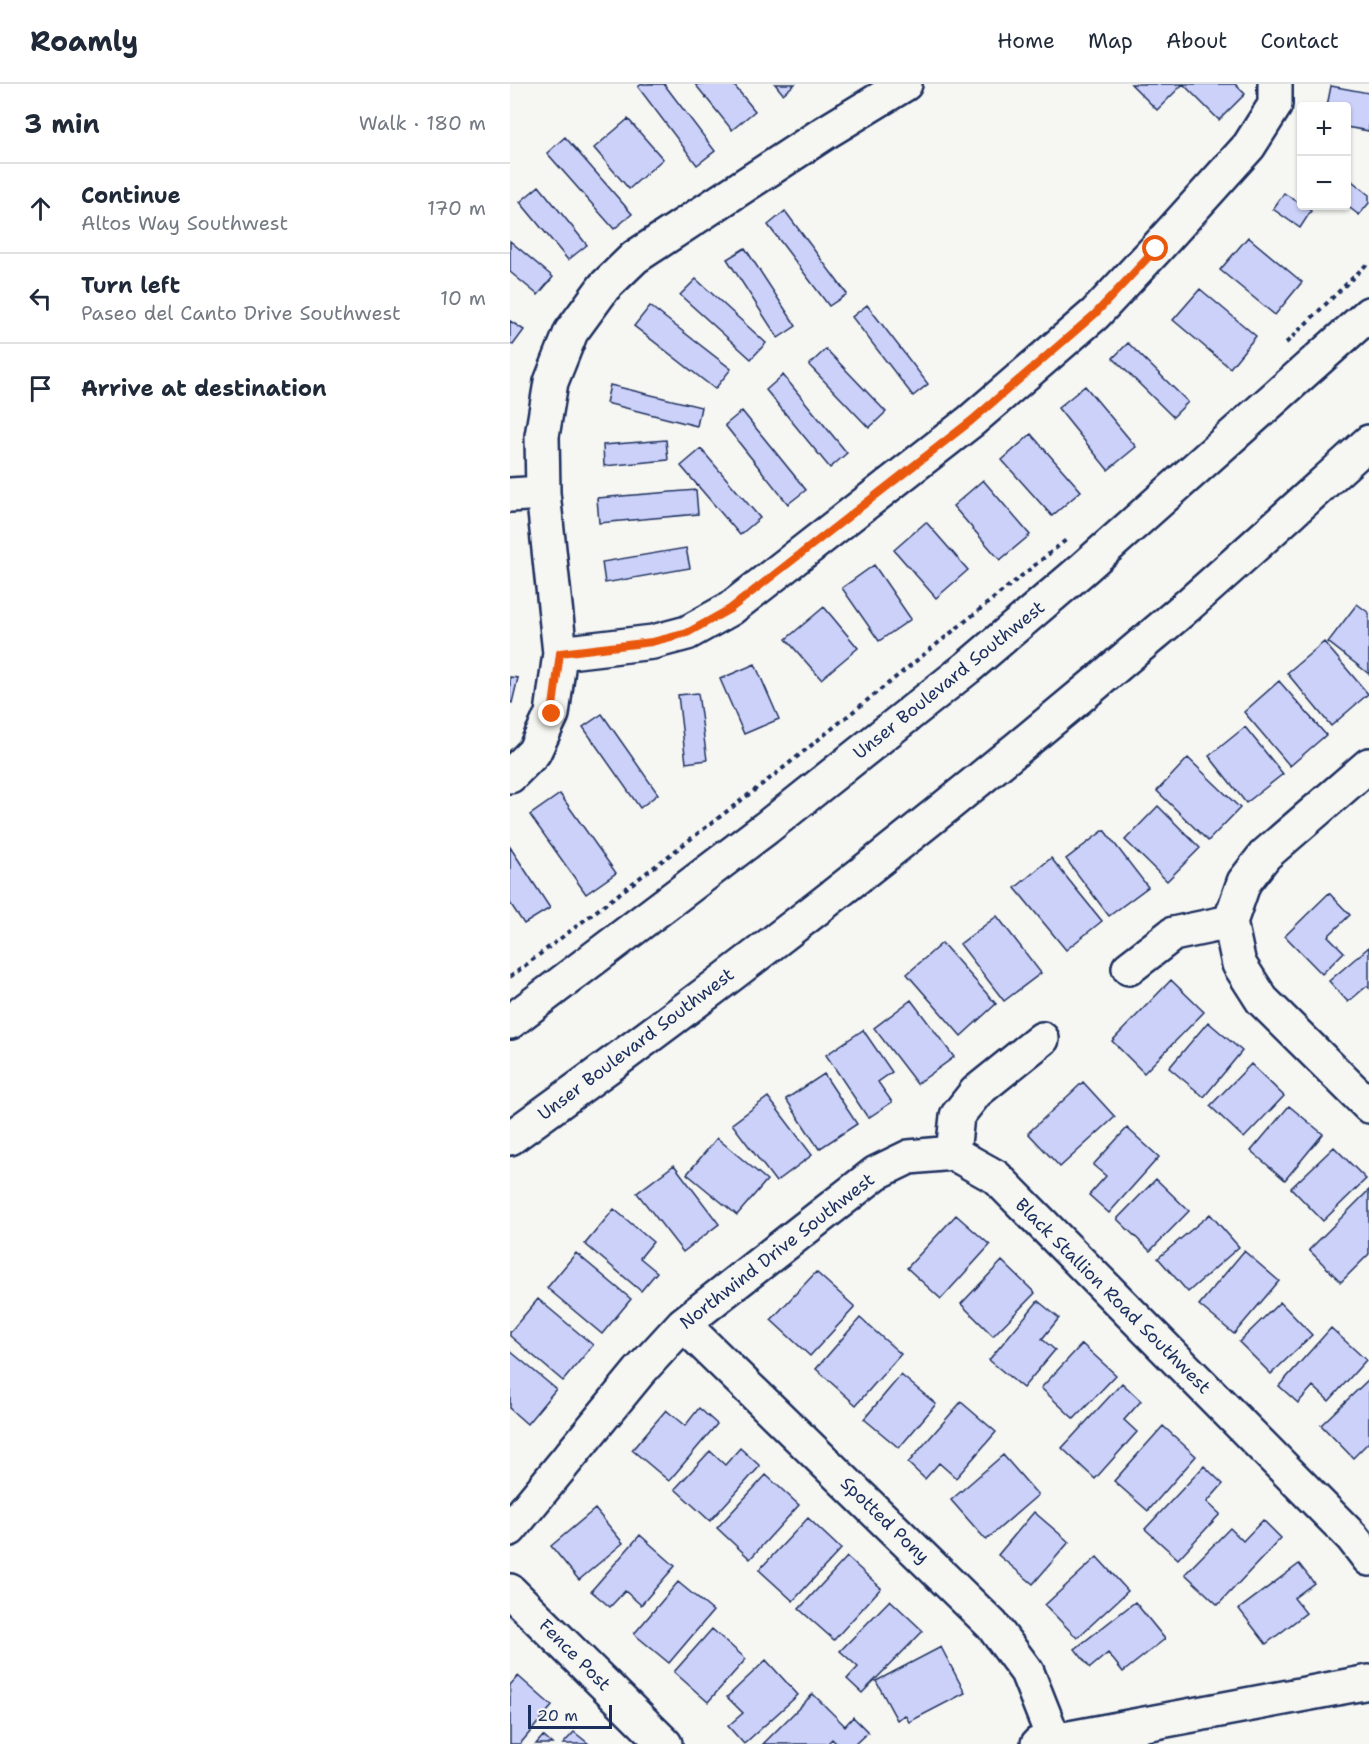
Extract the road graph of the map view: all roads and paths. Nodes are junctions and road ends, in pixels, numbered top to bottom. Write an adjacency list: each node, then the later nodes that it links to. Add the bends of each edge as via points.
1 (904, 84): 7 (street, via 635,257 604,287 571,332 552,382 542,436)
2 (1275, 84): 10 (street, via 1275,105 1249,146 1095,314 971,421 730,609 687,633 641,644)
3 (1369, 262): 5 (path)
4 (1369, 314): 16 (street, Unser Boulevard Southwest, via 967,668 766,828)
5 (1282, 347)
6 (1369, 442): 19 (street, Unser Boulevard Southwest, via 1180,611 1016,749 721,981)
7 (543, 493): 8 (street); 10 (street)
8 (510, 495)
9 (1070, 536): 15 (path, via 777,773)
10 (560, 653): 12 (street, via 552,714 534,752)
11 (1369, 765): 13 (street, via 1265,855 1244,882)
12 (510, 776)
13 (1230, 922): 14 (street, via 1173,934); 18 (street, via 1239,964 1262,999)
14 (1129, 968)
15 (510, 977)
16 (510, 1022)
17 (1042, 1039): 20 (street, via 976,1092 957,1116)
18 (1369, 1106)
19 (510, 1138)
20 (954, 1153): 21 (street, Northwind Drive Southwest, via 909,1157 876,1173); 23 (street, Black Stallion Road Southwest, via 996,1177)
21 (683, 1324): 22 (street, Northwind Drive Southwest); 26 (street, Spotted Pony, via 992,1625 1027,1672)
22 (510, 1529)
23 (1369, 1559)
24 (510, 1591): 27 (street, Fence Post)
25 (1369, 1682): 26 (street)
26 (1046, 1742)
27 (665, 1744)

